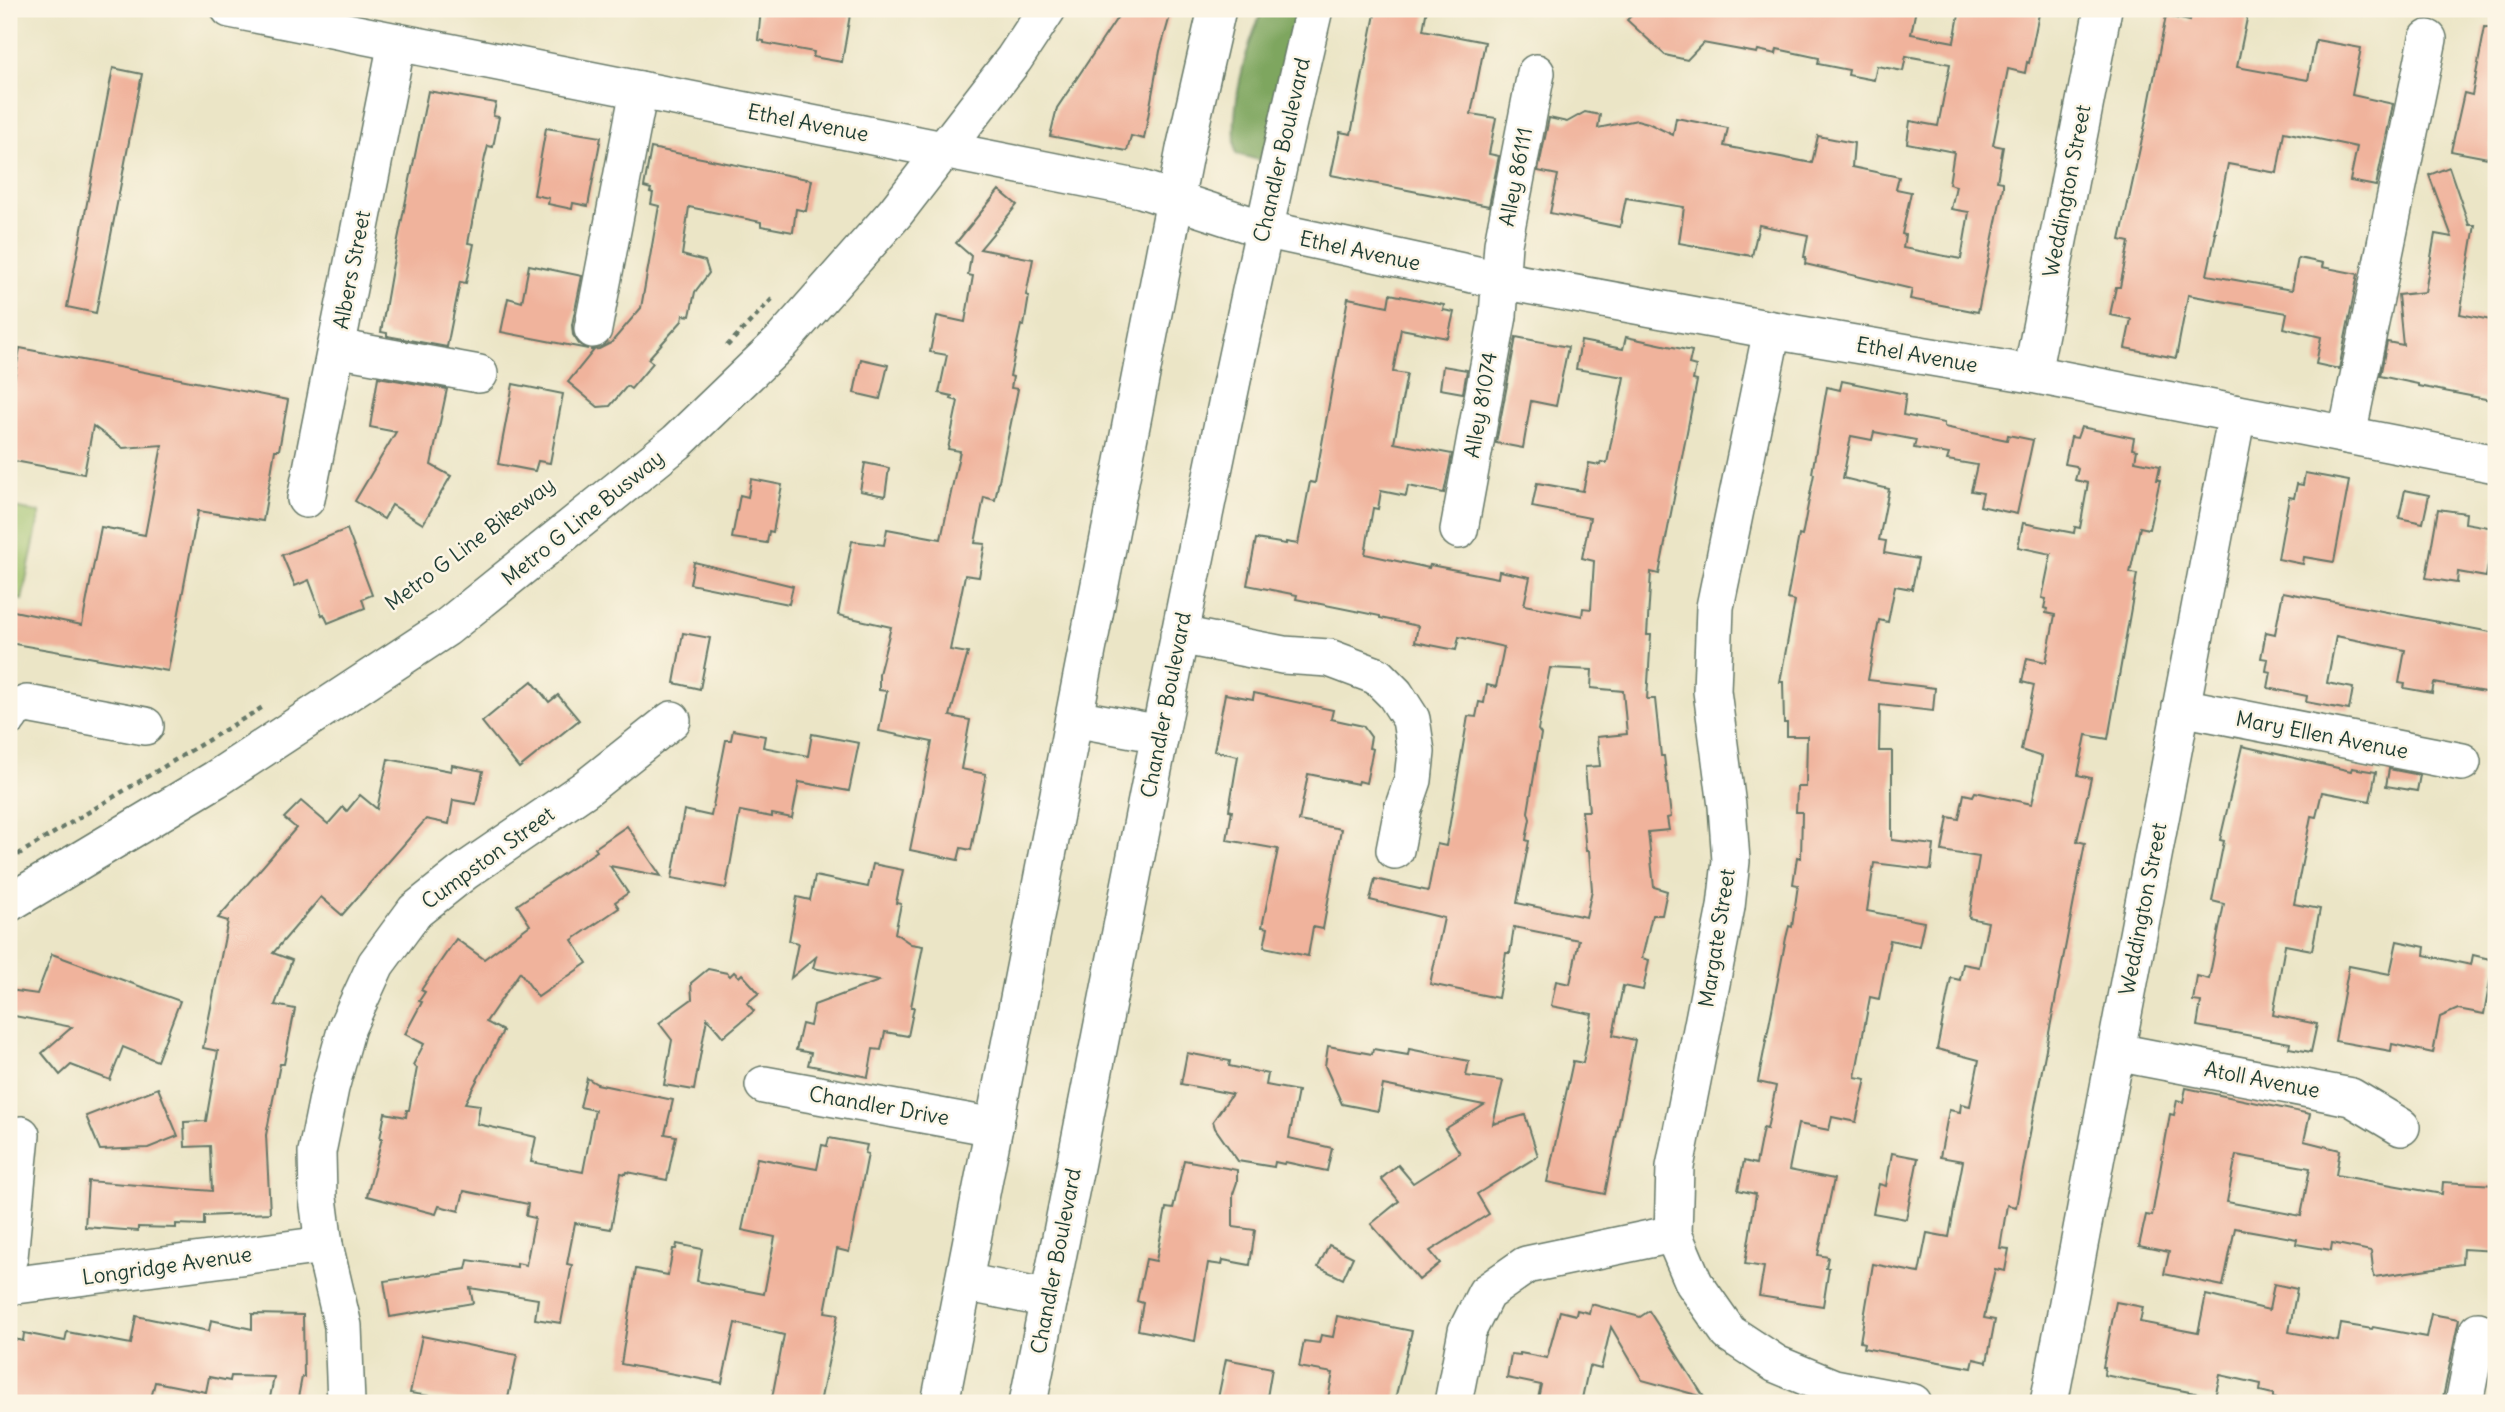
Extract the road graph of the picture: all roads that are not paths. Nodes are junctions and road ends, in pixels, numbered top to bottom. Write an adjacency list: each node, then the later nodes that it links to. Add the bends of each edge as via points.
1 (230, 9): 7 (street, Ethel Avenue)
2 (1046, 9): 10 (street, Metro G Line Busway)
3 (1217, 9): 11 (street)
4 (1314, 9): 12 (street, Chandler Boulevard)
5 (2103, 9): 18 (street, Weddington Street)
6 (2428, 40): 20 (street)
7 (397, 42): 9 (street, Ethel Avenue); 16 (street, Albers Street)
8 (1536, 73): 13 (street, Alley 86111)
9 (639, 90): 10 (street, Ethel Avenue); 14 (street)
10 (946, 150): 11 (street, Ethel Avenue); 33 (street, Metro G Line Busway, via 781,342 677,443 446,628 216,779)
11 (1175, 200): 12 (street, Ethel Avenue); 27 (street)
12 (1263, 229): 13 (street, Ethel Avenue); 24 (street, Chandler Boulevard)
13 (1500, 281): 15 (street, Ethel Avenue); 23 (street, Alley 81074, via 1498,316)
14 (593, 329)
15 (1772, 330): 18 (street, Ethel Avenue); 39 (street, Margate Street, via 1715,607 1712,691 1731,861 1675,1167)
16 (336, 348): 17 (street); 22 (street, Albers Street)
17 (480, 374)
18 (2032, 374): 19 (street, Ethel Avenue)
19 (2237, 414): 20 (street, Ethel Avenue); 25 (street, Weddington Street)
20 (2347, 435): 21 (street, Ethel Avenue)
21 (2496, 464)
22 (306, 499)
23 (1459, 530)
24 (1179, 635): 30 (street, Chandler Boulevard); 32 (street, via 1283,655 1329,658 1377,676 1411,719 1416,752)
25 (2181, 707): 31 (street, Mary Ellen Avenue); 34 (street, Weddington Street)
26 (9, 717): 29 (street, via 14,709 27,704)
27 (1074, 718): 30 (street); 36 (street)
28 (672, 720): 40 (street, Cumpston Street, via 415,911 376,964 347,1027 317,1152)
29 (145, 726)
30 (1160, 734): 44 (street, Chandler Boulevard)
31 (2462, 762)
32 (1395, 849)
33 (9, 903)
34 (2116, 1052): 37 (street, Atoll Avenue, via 2351,1097); 52 (street, Weddington Street)
35 (764, 1085): 36 (street, Chandler Drive)
36 (994, 1127): 42 (street)
37 (2401, 1127)
38 (21, 1135): 41 (street)
39 (1673, 1234): 46 (street, via 1694,1283 1729,1333); 50 (street, via 1526,1265 1486,1293 1467,1331)
40 (324, 1245): 43 (street, Longridge Avenue); 47 (street, Cumpston Street, via 343,1326)
41 (9, 1257)
42 (964, 1282): 44 (street); 48 (street)
43 (9, 1286)
44 (1049, 1299): 49 (street, Chandler Boulevard)
45 (2478, 1331): 53 (street)
46 (1833, 1396): 51 (street)
47 (346, 1403)
48 (940, 1403)
49 (1028, 1403)
50 (1453, 1403)
51 (1913, 1403)
52 (2049, 1403)
53 (2464, 1403)

